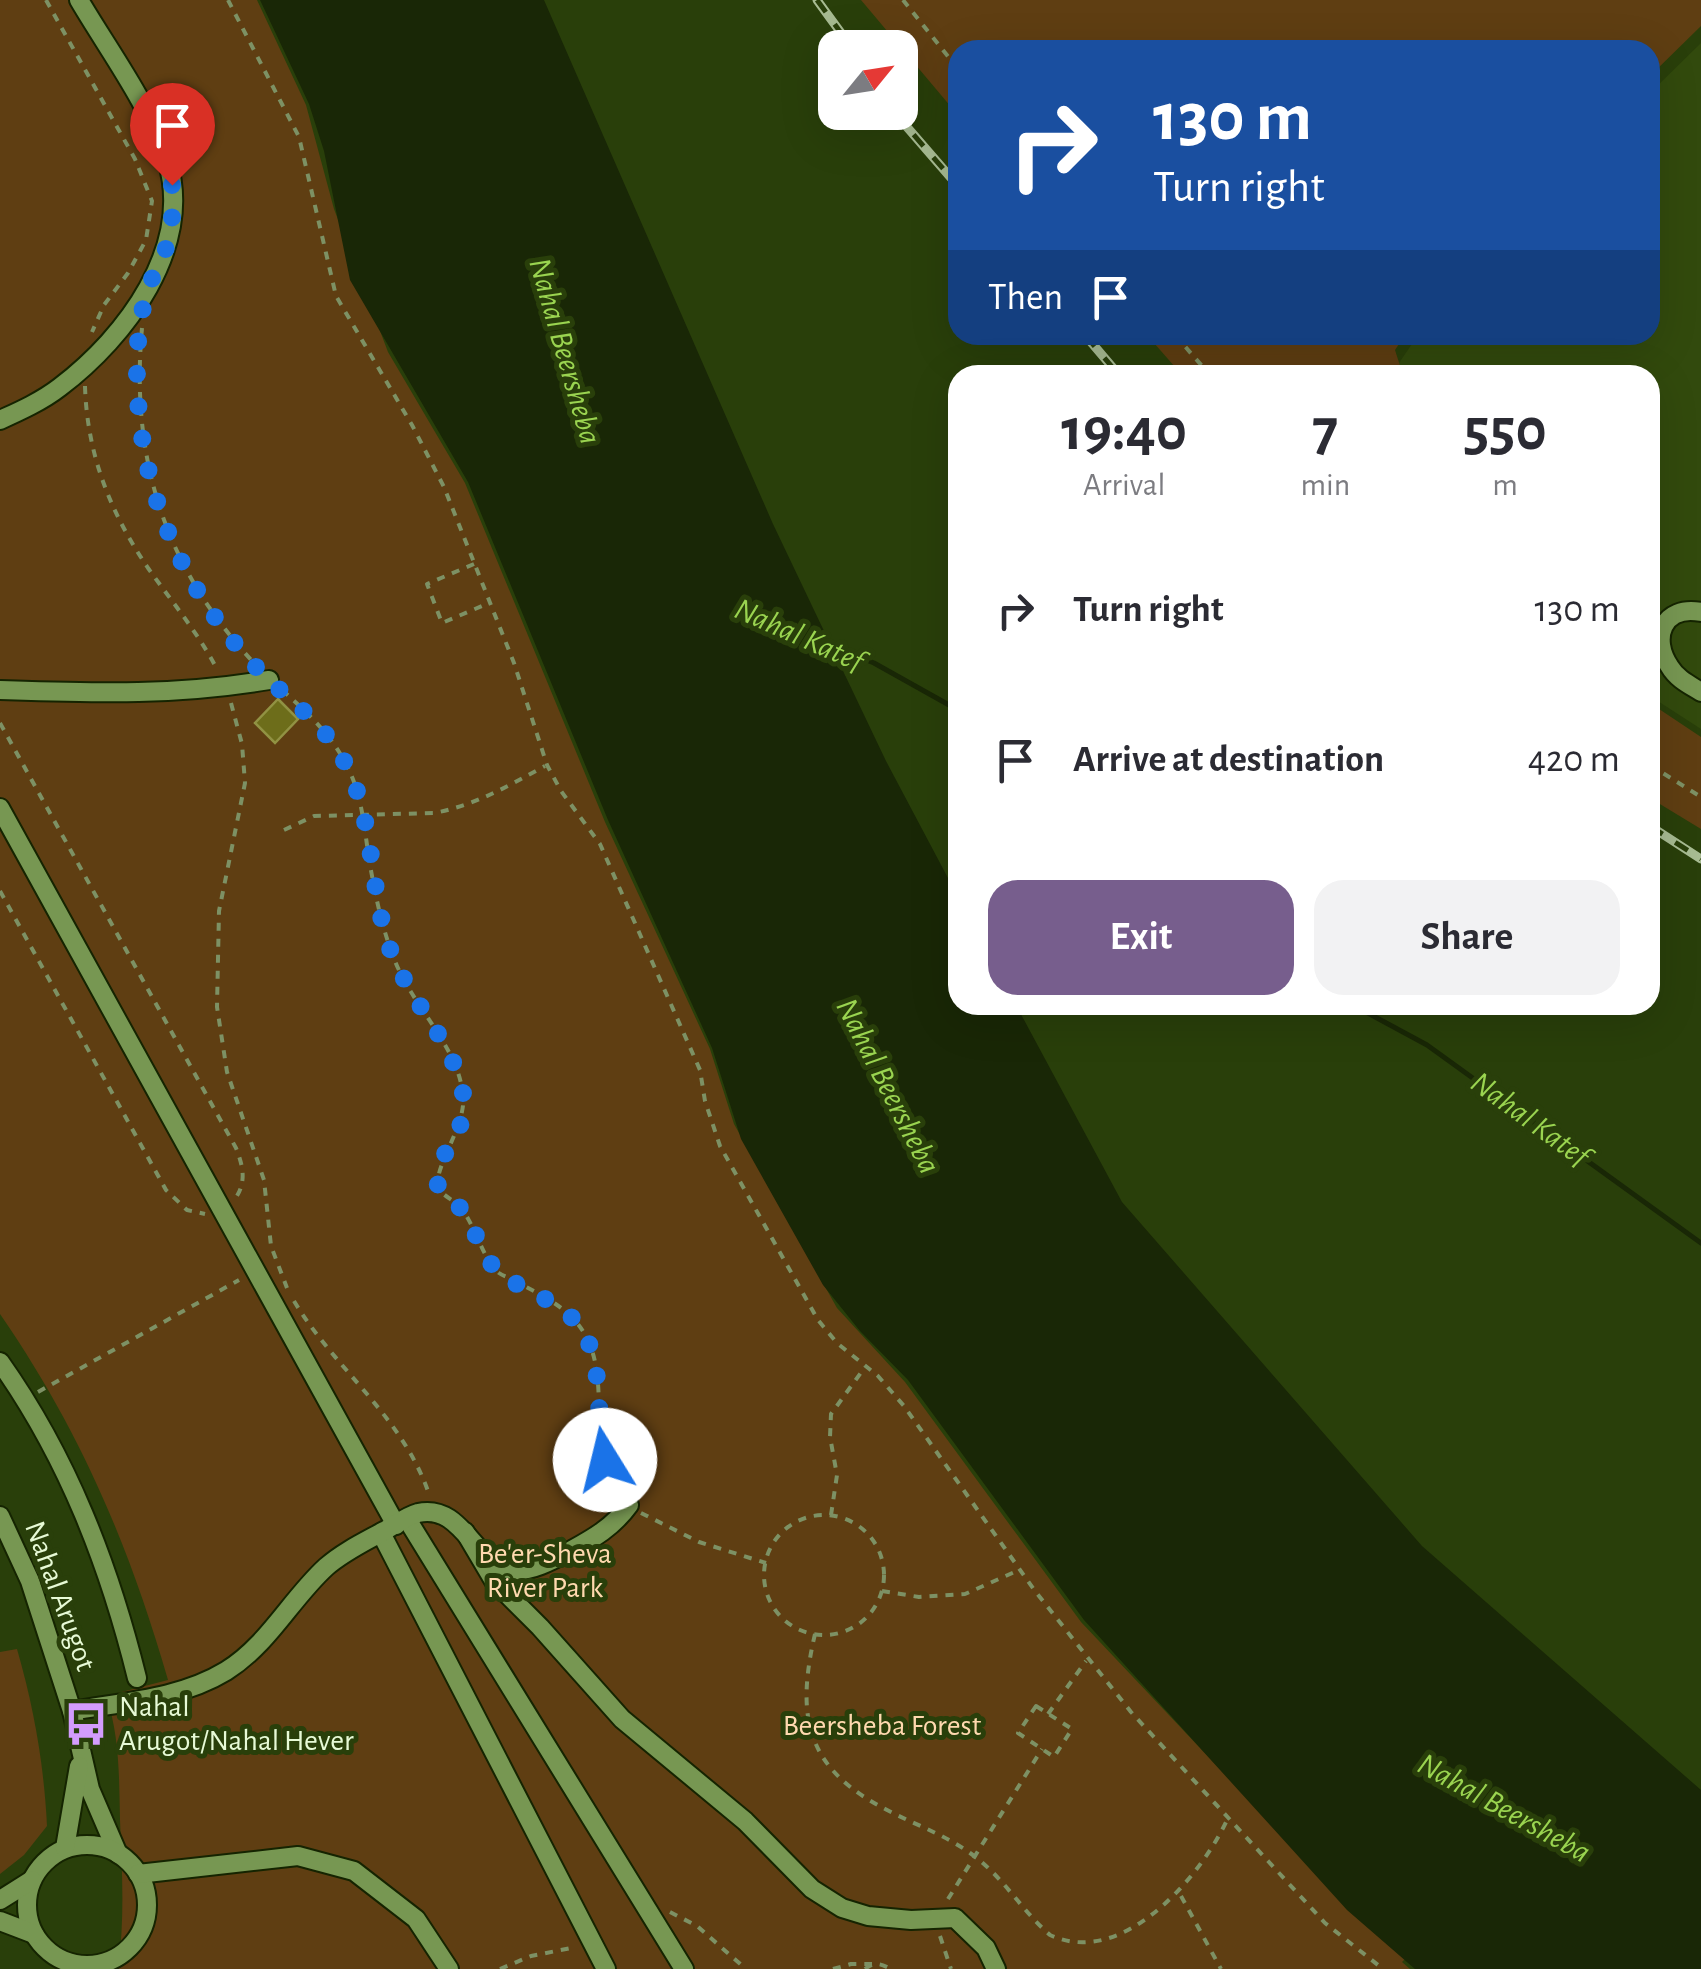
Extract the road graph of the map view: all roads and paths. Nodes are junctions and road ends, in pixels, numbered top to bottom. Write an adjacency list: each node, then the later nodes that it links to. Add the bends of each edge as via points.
1 (46, 0): 8 (path, via 136,159 152,201 146,240 97,318)
2 (80, 0): 8 (street, via 159,140 174,206 168,245 152,281)
3 (228, 0): 11 (path, via 299,137 336,296 422,442)
4 (903, 0): 5 (path)
5 (948, 57)
6 (142, 322): 16 (path, via 142,440 163,521 204,602)
7 (1184, 345): 9 (path)
8 (86, 364): 10 (street, via 59,388); 17 (path, via 92,444 109,500)
9 (1202, 365)
10 (0, 420)
11 (474, 564): 12 (path); 12 (path, via 427,584 442,624)
12 (490, 603): 21 (path)
13 (1701, 612): 14 (street, via 1673,616)
14 (1660, 634)
15 (1660, 640): 19 (street, via 1677,676)
16 (269, 680): 17 (street); 25 (path, via 338,750)
17 (225, 687): 18 (street, via 124,695); 34 (path, via 246,783 220,911 217,1007 236,1105 265,1186 272,1246 286,1286 307,1322 400,1433)
18 (0, 690)
19 (1701, 692)
20 (0, 723): 28 (path, via 236,1148 243,1179)
21 (547, 766): 25 (path, via 453,809); 31 (path, via 600,844 700,1070 720,1146 802,1296 837,1343)
22 (1660, 771): 23 (path)
23 (1701, 797)
24 (0, 808): 28 (street)
25 (363, 815): 26 (path, via 314,816); 33 (path, via 389,945 452,1059 463,1093 462,1118 438,1186 460,1207 498,1273 558,1306 588,1338 605,1460 614,1488)
26 (284, 830)
27 (0, 891): 28 (path, via 166,1190 186,1210)
28 (222, 1210): 29 (street)
29 (256, 1271): 32 (path); 37 (street)
30 (0, 1362): 32 (street)
31 (865, 1366): 35 (path, via 831,1414 838,1475); 40 (path, via 904,1406)
32 (25, 1400): 44 (street, via 88,1520)
33 (629, 1505): 38 (street, via 614,1525 531,1568 512,1570 494,1562); 39 (path, via 699,1542)
34 (435, 1512): 37 (street); 38 (street)
35 (830, 1515): 39 (path, via 786,1528); 41 (path, via 857,1524 876,1545)
36 (0, 1516): 45 (street, Nahal Arugot, via 30,1581)
37 (394, 1526): 45 (street, via 324,1569 275,1630 201,1685); 57 (street); 62 (street)
38 (465, 1532): 58 (street, via 494,1581 622,1718 745,1821 812,1889 868,1916)
39 (766, 1563): 42 (path, via 772,1605 792,1626)
40 (1020, 1570): 41 (path, via 965,1594); 43 (path)
41 (882, 1591): 42 (path, via 854,1627)
42 (814, 1634): 52 (path, via 804,1695 822,1757 868,1800)
43 (1087, 1658): 46 (path); 49 (path)
44 (137, 1678)
45 (72, 1711): 48 (street, Nahal Arugot)
46 (1048, 1714): 47 (path, via 1072,1730 1054,1757); 47 (path, via 1036,1706 1018,1733)
47 (1042, 1749): 52 (path)
48 (80, 1755): 50 (street, Nahal Arugot); 51 (street, Nahal Arugot)
49 (1227, 1819): 55 (path); 78 (path, via 1325,1922)
50 (66, 1848): 51 (street, via 90,1845); 54 (street)
51 (118, 1854): 53 (street)
52 (975, 1856): 58 (path); 63 (path, via 1050,1935)
53 (138, 1874): 66 (street, via 147,1901 142,1928 126,1952); 67 (street, via 298,1856 354,1871 416,1920)
54 (32, 1880): 56 (street); 61 (street, via 27,1906)
55 (1181, 1896): 59 (path); 77 (path)
56 (0, 1900)
57 (646, 1908): 70 (street); 71 (path, via 676,1913)
58 (937, 1917): 75 (path); 76 (street, via 956,1918 972,1931)
59 (1161, 1918)
60 (0, 1921): 61 (street)
61 (34, 1934): 64 (street)
62 (593, 1943): 68 (path); 69 (street)
63 (1084, 1951)
64 (56, 1962): 66 (street)
65 (872, 1964): 72 (path); 73 (path); 74 (path)
66 (106, 1965)
67 (449, 1969)
68 (500, 1969)
69 (606, 1969)
70 (684, 1969)
71 (746, 1969)
72 (834, 1969)
73 (865, 1969)
74 (891, 1969)
75 (951, 1969)
76 (996, 1969)
77 (1221, 1969)
78 (1382, 1969)

